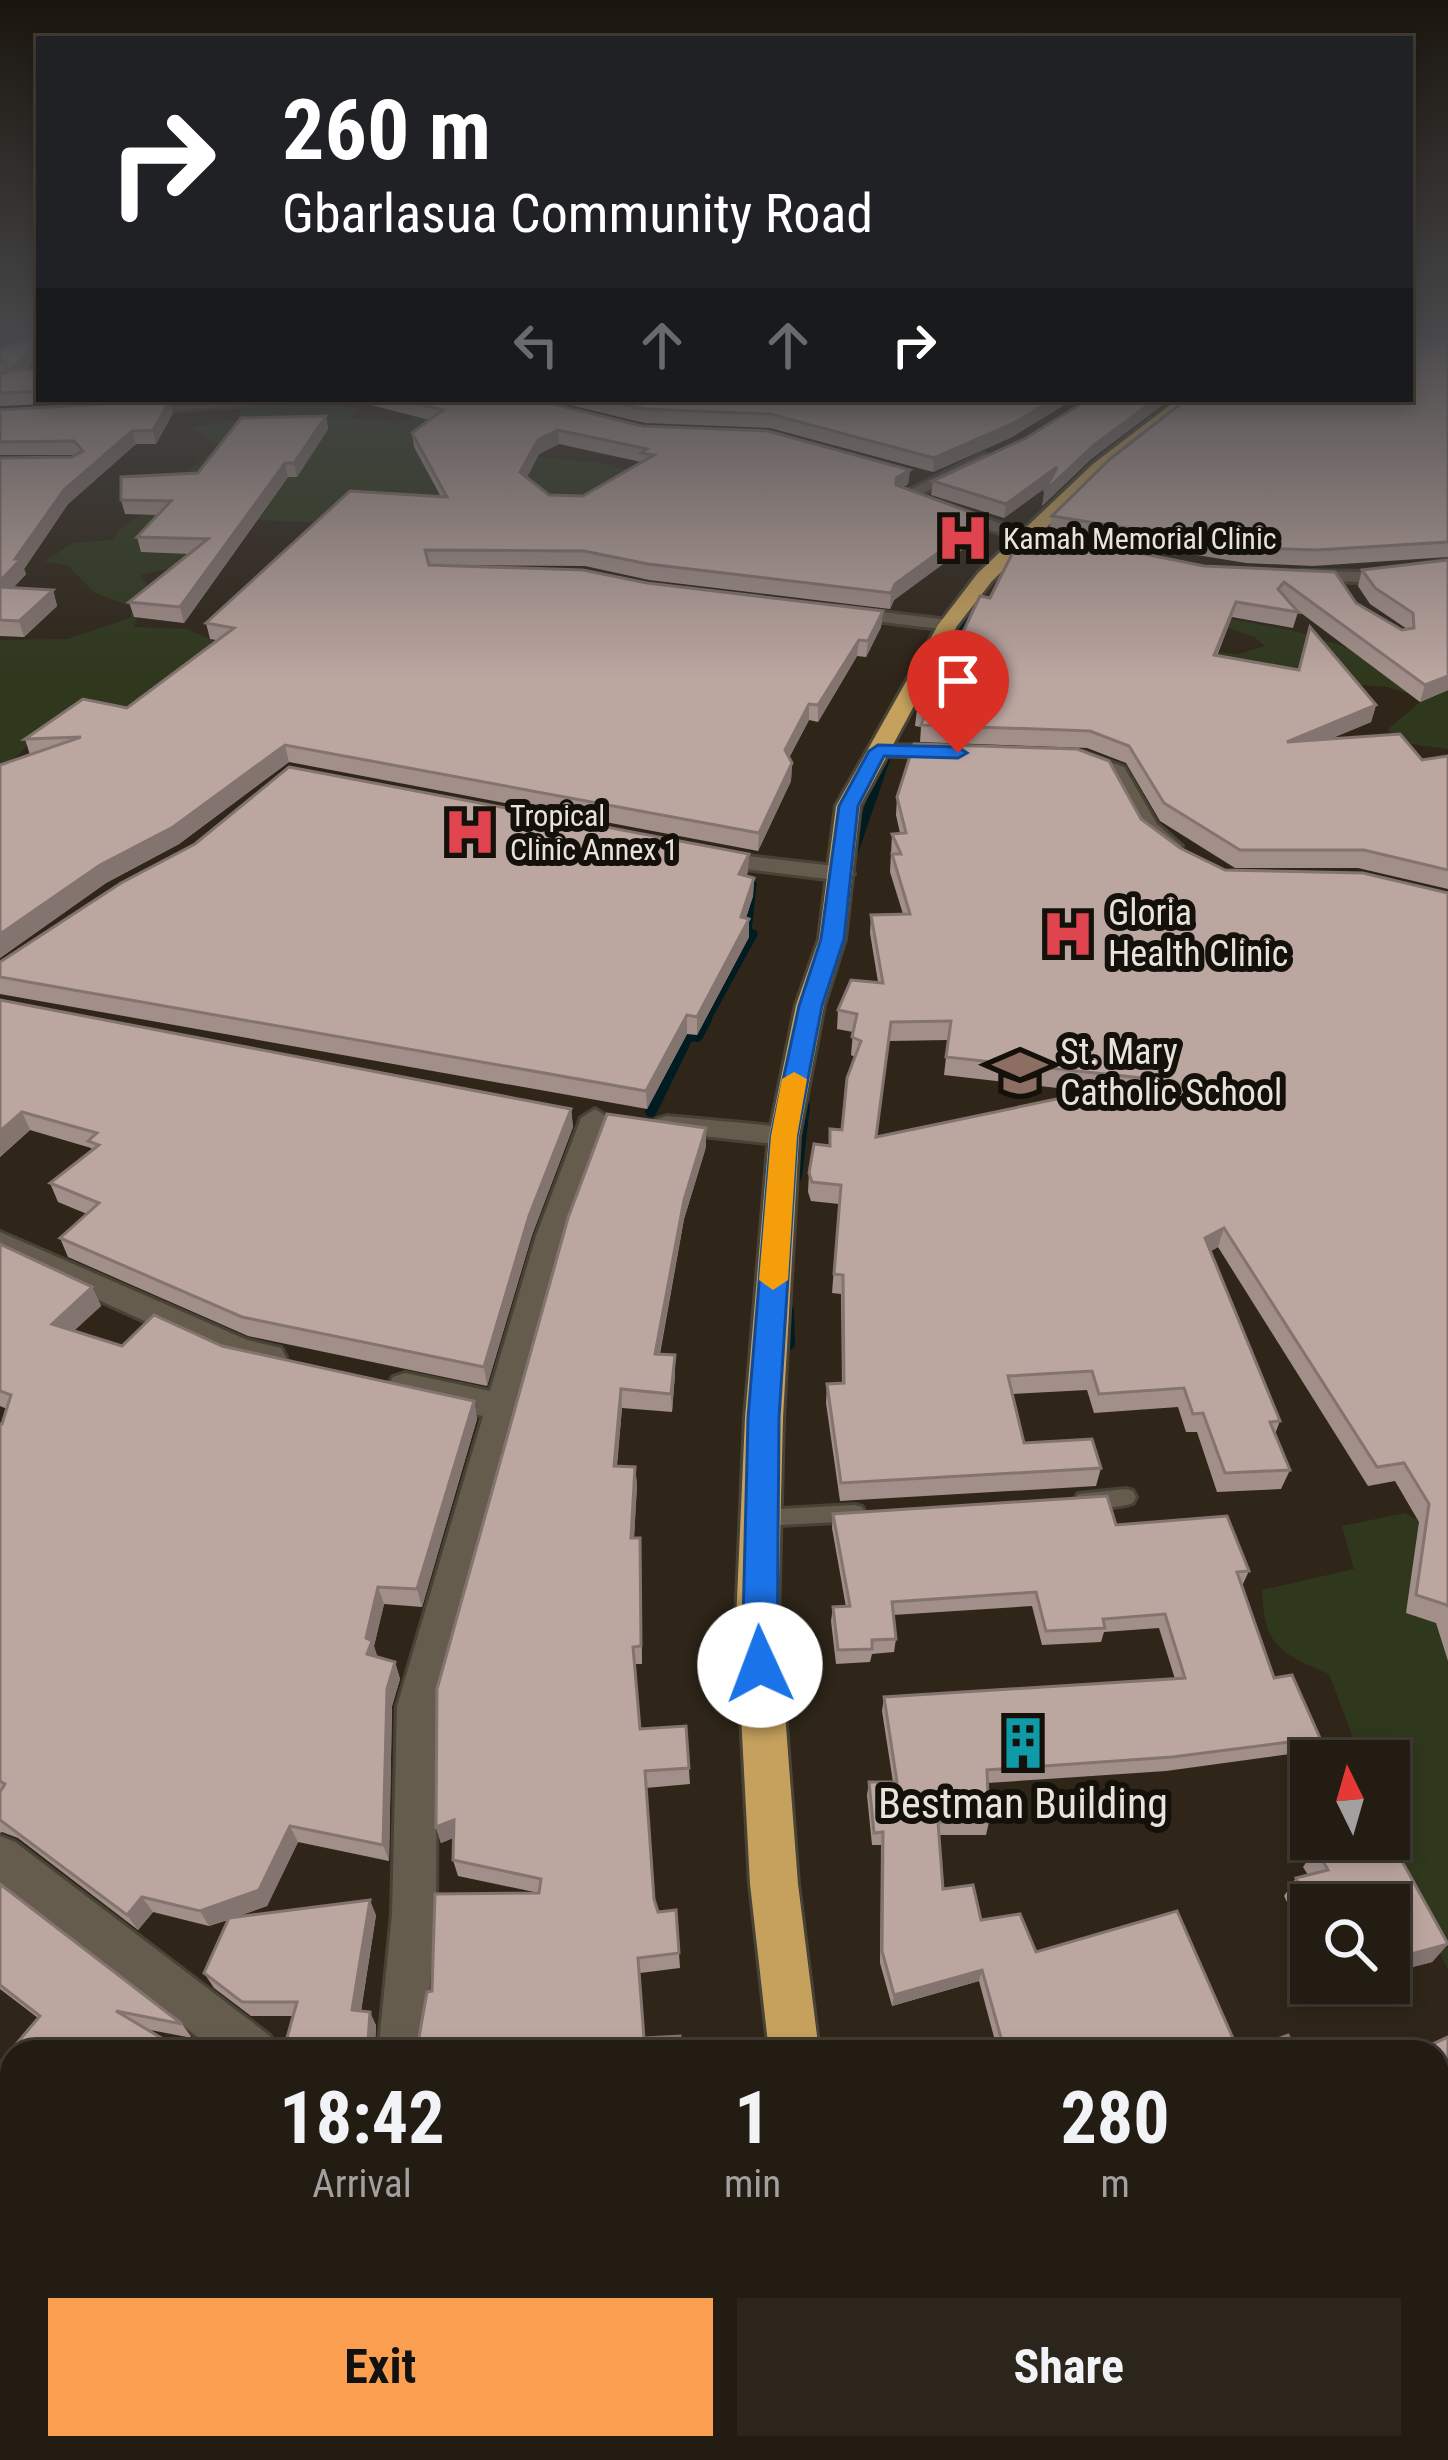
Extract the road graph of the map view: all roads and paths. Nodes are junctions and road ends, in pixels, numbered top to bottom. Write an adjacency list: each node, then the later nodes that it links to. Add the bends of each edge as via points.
1 (1121, 450): 3 (highway)
2 (995, 454): 3 (street, via 923,478 905,496)
3 (1027, 538): 4 (street); 10 (highway)
4 (1070, 545)
5 (1448, 565): 7 (street)
6 (1278, 575): 7 (street)
7 (1339, 578): 8 (street)
8 (1348, 597)
9 (811, 606): 10 (street)
10 (948, 625): 11 (highway)
11 (878, 751): 12 (street); 16 (highway, via 848,806)
12 (967, 753)
13 (1056, 755): 15 (street, via 1117,771 1148,828)
14 (695, 856): 16 (street)
15 (1186, 857)
16 (843, 874): 17 (highway)
17 (784, 1136): 21 (street, via 607,1119 551,1236); 25 (highway)
18 (0, 1243): 19 (street, via 242,1351)
19 (307, 1365)
20 (372, 1379): 21 (street)
21 (503, 1407): 28 (street, via 417,1706 414,1915)
22 (1126, 1497): 23 (lane)
23 (1057, 1501)
24 (874, 1511): 25 (lane)
25 (760, 1518): 29 (highway, via 757,1621)
26 (0, 1856): 27 (street)
27 (238, 2040)
28 (402, 2040)
29 (793, 2040)

